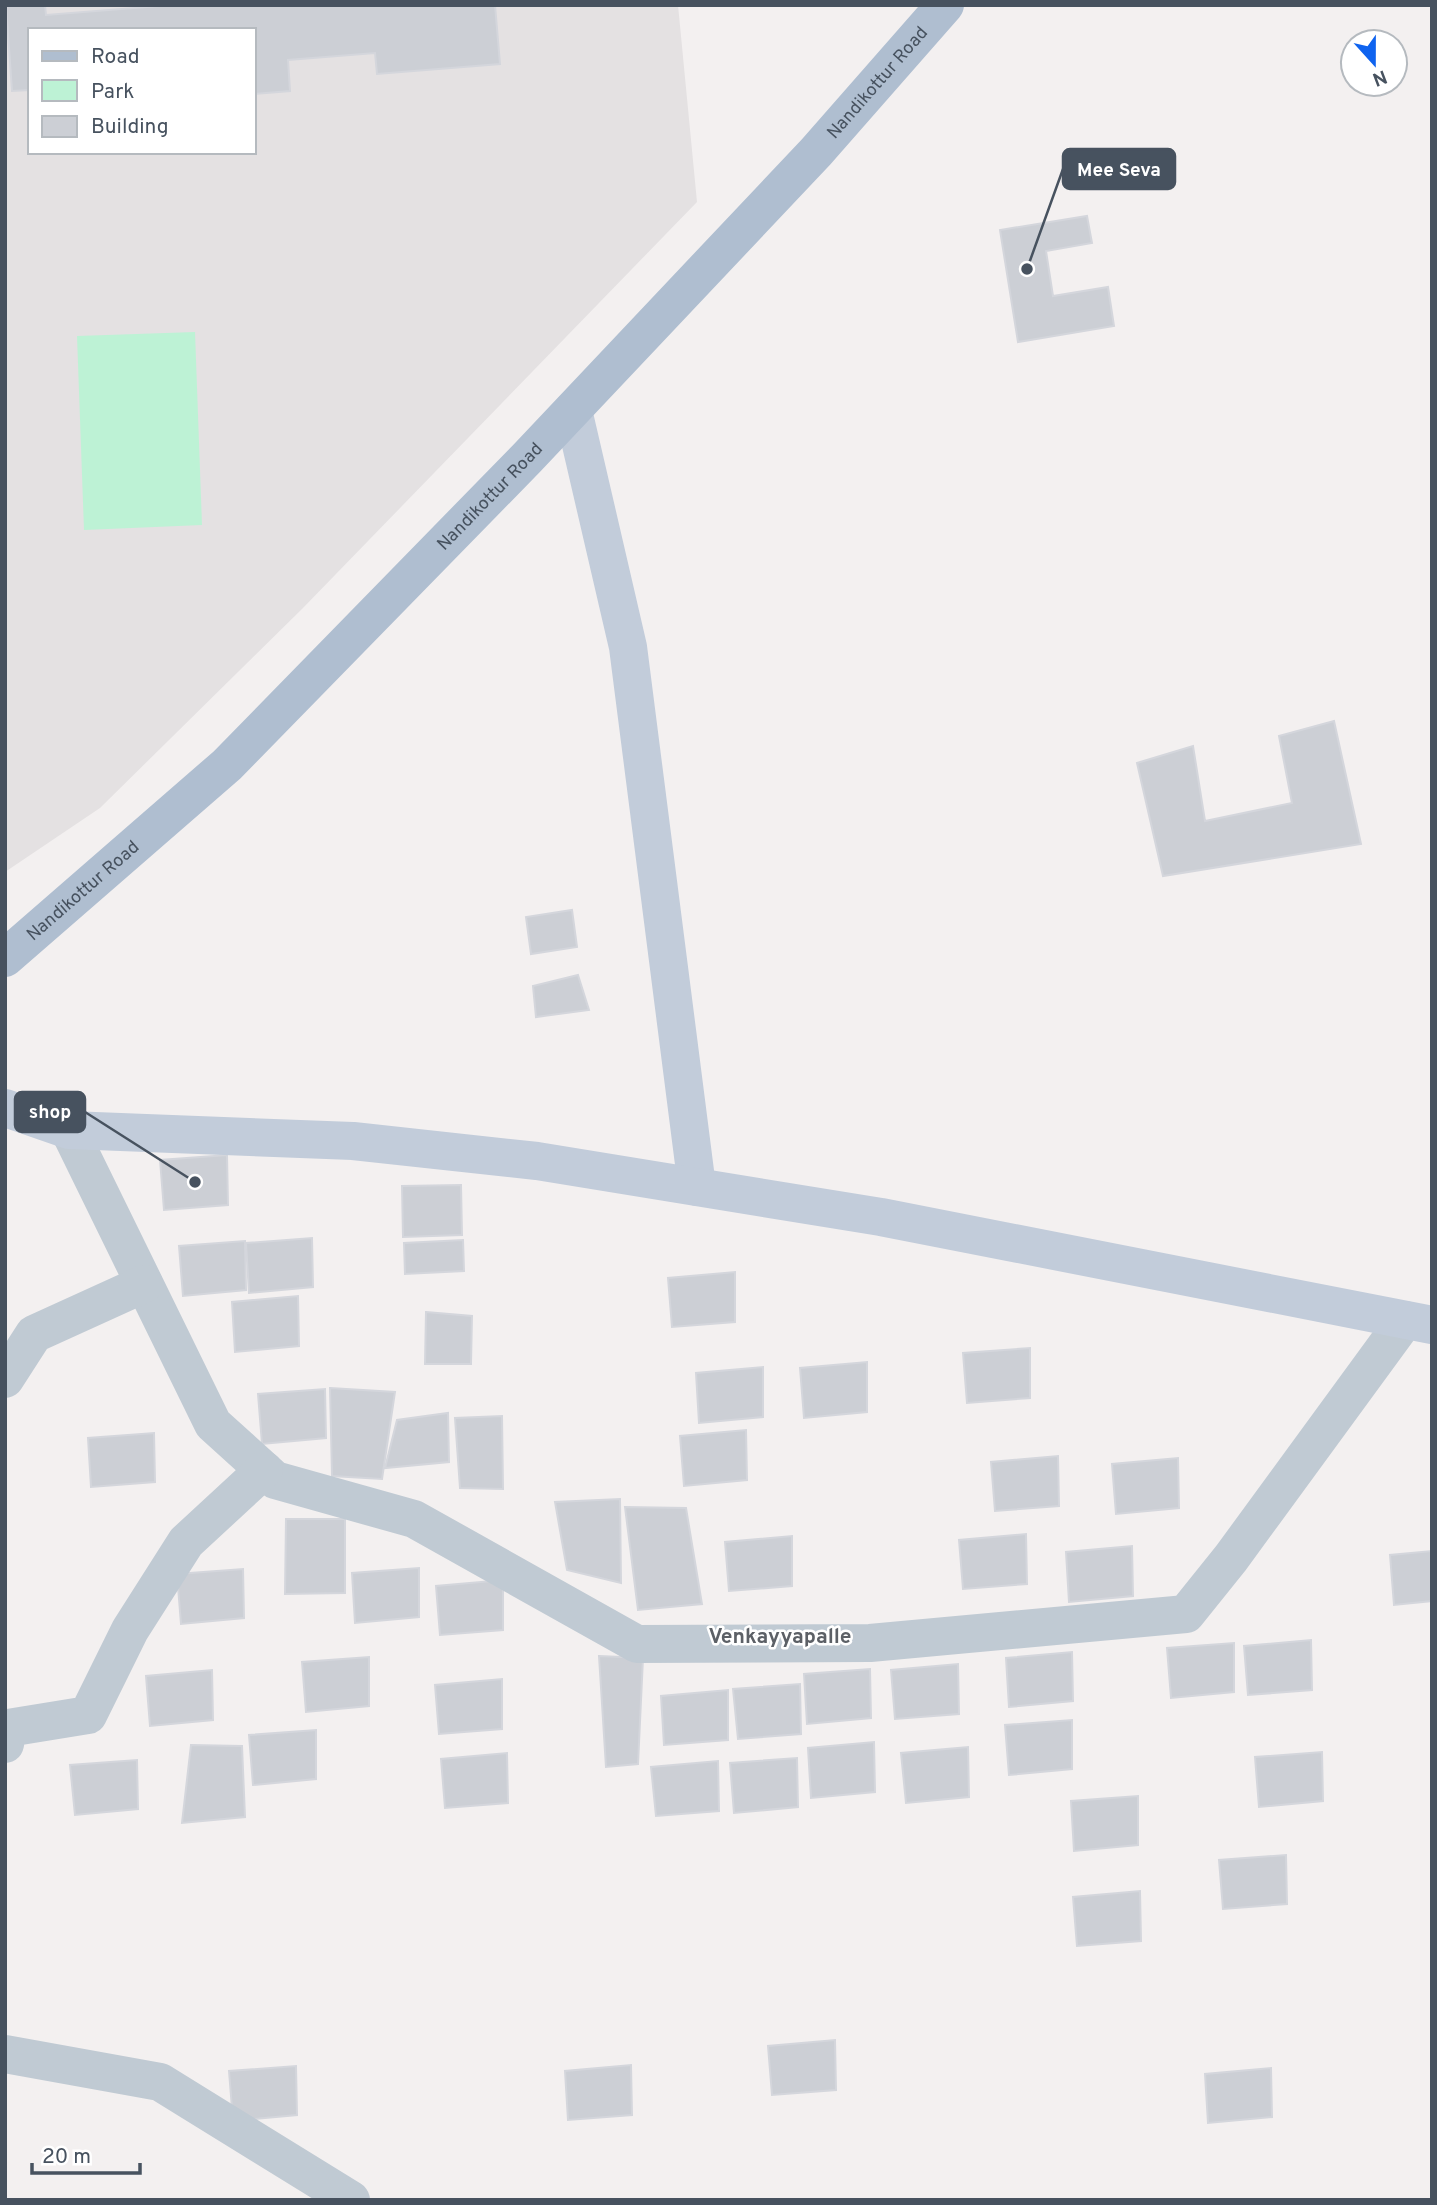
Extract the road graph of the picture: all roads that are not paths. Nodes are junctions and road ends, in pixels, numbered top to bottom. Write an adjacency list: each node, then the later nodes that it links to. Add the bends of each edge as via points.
1 (945, 5): 2 (main road, Nandikottur Road, via 816,152)
2 (573, 410): 3 (main road, Nandikottur Road, via 226,765); 6 (main road, via 628,647)
3 (5, 958)
4 (5, 1108): 5 (main road)
5 (69, 1130): 6 (main road, via 353,1141 537,1161); 7 (street)
6 (697, 1187): 8 (main road, via 881,1217)
7 (144, 1284): 9 (street, via 34,1334); 10 (street, via 213,1424)
8 (1418, 1322): 10 (street, via 1186,1614 870,1643 637,1644 414,1519 275,1480)
9 (5, 1379)
10 (264, 1470): 11 (street, via 186,1542 130,1630 88,1715 8,1728)
11 (5, 1744)
12 (5, 2054): 13 (street, via 160,2082)
13 (351, 2200)

